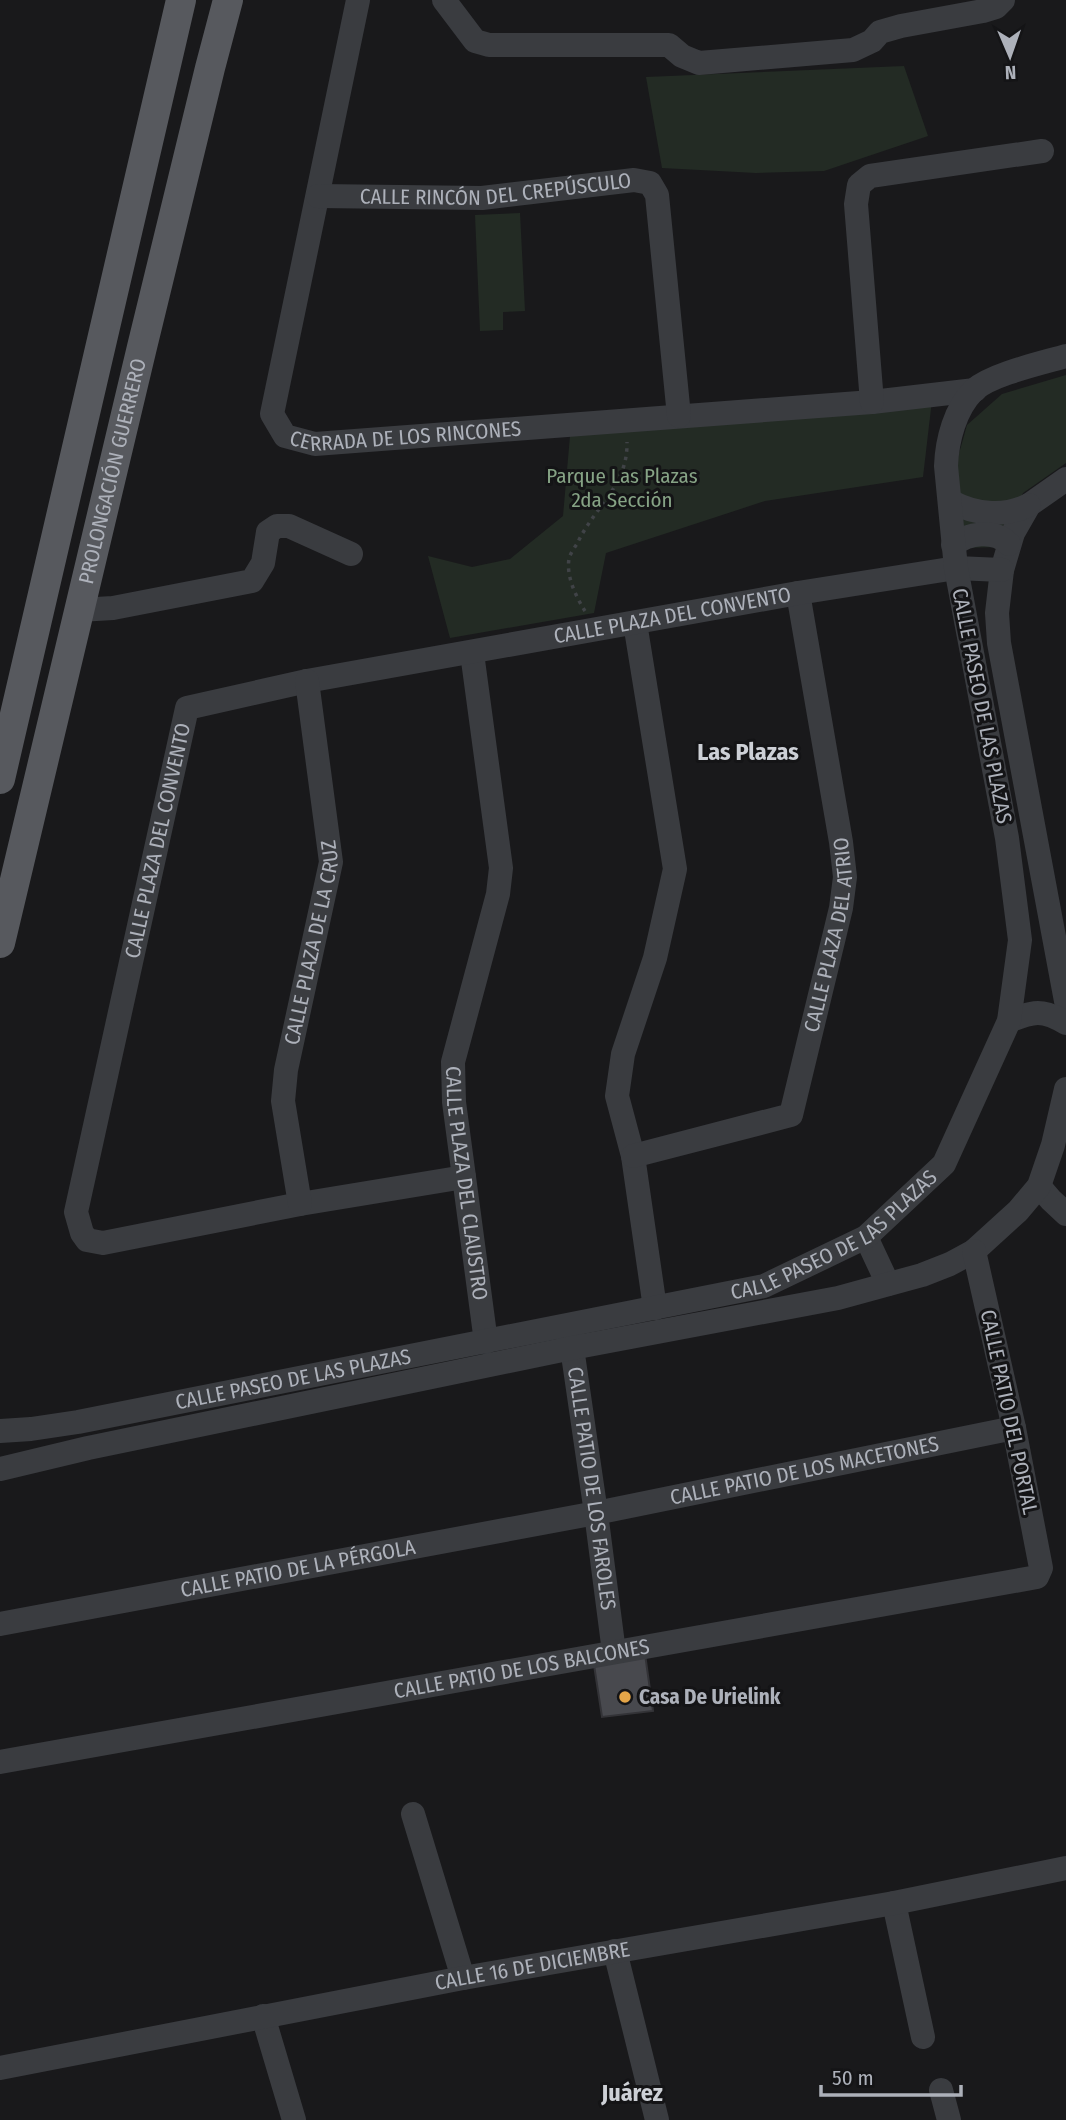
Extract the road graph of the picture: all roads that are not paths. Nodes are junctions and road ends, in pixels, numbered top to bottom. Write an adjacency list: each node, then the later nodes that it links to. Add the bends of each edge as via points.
1 (181, 0): 8 (main road, PROLONGACIÓN GUERRERO)
2 (229, 0): 9 (main road, PROLONGACIÓN GUERRERO)
3 (358, 0): 7 (street, CERRADA DE LOS RINCONES)
4 (444, 0): 5 (street, via 475,41 489,45 669,45 699,63 853,50 880,32 984,11)
5 (1003, 0)
6 (1042, 151): 12 (street, via 870,176 859,184 856,204)
7 (318, 196): 13 (street, CALLE RINCÓN DEL CREPÚSCULO, via 482,198 634,180 650,183 657,195); 13 (street, CERRADA DE LOS RINCONES, via 272,414 285,436 315,444)
8 (103, 339): 9 (main road); 26 (main road, PROLONGACIÓN GUERRERO)
9 (142, 347): 22 (main road, PROLONGACIÓN GUERRERO)
10 (1066, 356): 11 (street, via 1007,374)
11 (975, 390): 12 (street, CERRADA DE LOS RINCONES); 15 (street, CALLE PASEO DE LAS PLAZAS, via 958,414 949,440)
12 (872, 402): 13 (street, CERRADA DE LOS RINCONES)
13 (679, 416)
14 (1066, 478): 16 (street, CALLE PASEO DE LAS PLAZAS)
15 (950, 501): 16 (street, via 965,509 992,513); 19 (street, CALLE PASEO DE LAS PLAZAS)
16 (1029, 505): 17 (street, CALLE PASEO DE LAS PLAZAS)
17 (1009, 544): 19 (street, via 997,536 968,537); 20 (street, CALLE PASEO DE LAS PLAZAS)
18 (351, 554): 22 (street, via 289,526 276,526 268,532 264,563 252,580 113,608)
19 (954, 557): 20 (street, CALLE PLAZA DEL CONVENTO); 21 (street, CALLE PLAZA DEL CONVENTO); 29 (street, CALLE PASEO DE LAS PLAZAS, via 1007,838 1020,940)
20 (1002, 570): 28 (street, CALLE PASEO DE LAS PLAZAS, via 999,643)
21 (797, 593): 23 (street, CALLE PLAZA DEL CONVENTO); 32 (street, CALLE PLAZA DEL ATRIO, via 845,877 791,1115)
22 (79, 610): 27 (main road, PROLONGACIÓN GUERRERO)
23 (635, 623): 24 (street, CALLE PLAZA DEL CONVENTO); 32 (street, via 675,869 655,958 623,1054 617,1096)
24 (472, 653): 25 (street, CALLE PLAZA DEL CONVENTO); 33 (street, CALLE PLAZA DEL CLAUSTRO, via 501,868 453,1062)
25 (307, 681): 35 (street, CALLE PLAZA DE LA CRUZ, via 331,862 283,1101); 35 (street, CALLE PLAZA DEL CONVENTO, via 187,708 76,1212 87,1240 103,1242)
26 (0, 779)
27 (0, 943)
28 (1066, 1002)
29 (1009, 1021): 30 (street, via 1040,1012); 37 (street, CALLE PASEO DE LAS PLAZAS, via 944,1164)
30 (1066, 1023)
31 (1066, 1089): 34 (street, CALLE PASEO DE LAS PLAZAS, via 1054,1145)
32 (633, 1156): 40 (street)
33 (464, 1177): 35 (street, CALLE PLAZA DEL CONVENTO); 42 (street, CALLE PLAZA DEL CLAUSTRO)
34 (1038, 1186): 36 (street); 38 (street, CALLE PASEO DE LAS PLAZAS)
35 (300, 1204)
36 (1066, 1214)
37 (866, 1237): 39 (street); 40 (street, CALLE PASEO DE LAS PLAZAS, via 764,1286)
38 (974, 1251): 39 (street, CALLE PASEO DE LAS PLAZAS, via 941,1268); 43 (street, CALLE PATIO DEL PORTAL)
39 (888, 1284): 41 (street, CALLE PASEO DE LAS PLAZAS, via 838,1298)
40 (655, 1308): 41 (street, CALLE PASEO DE LAS PLAZAS)
41 (570, 1337): 42 (street, CALLE PASEO DE LAS PLAZAS); 45 (street, CALLE PASEO DE LAS PLAZAS); 46 (street, CALLE PATIO DE LOS FAROLES)
42 (486, 1342): 44 (street, CALLE PASEO DE LAS PLAZAS, via 78,1422)
43 (1014, 1428): 46 (street, CALLE PATIO DE LOS MACETONES); 47 (street, CALLE PATIO DEL PORTAL)
44 (0, 1431)
45 (0, 1469)
46 (596, 1513): 48 (street, CALLE PATIO DE LA PÉRGOLA); 49 (street, CALLE PATIO DE LOS FAROLES)
47 (1040, 1572): 49 (street, CALLE PATIO DE LOS BALCONES, via 1037,1577)
48 (0, 1624)
49 (614, 1652): 50 (street, CALLE PATIO DE LOS BALCONES)
50 (0, 1762)
51 (413, 1814): 55 (street)
52 (1066, 1868): 53 (street, CALLE 16 DE DICIEMBRE)
53 (894, 1903): 54 (street, CALLE 16 DE DICIEMBRE); 57 (street)
54 (615, 1951): 55 (street, CALLE 16 DE DICIEMBRE); 61 (street)
55 (463, 1978): 56 (street, CALLE 16 DE DICIEMBRE)
56 (263, 2016): 58 (street, CALLE 16 DE DICIEMBRE); 60 (street)
57 (923, 2037)
58 (0, 2068)
59 (941, 2090): 62 (street)
60 (294, 2120)
61 (657, 2120)
62 (948, 2120)

